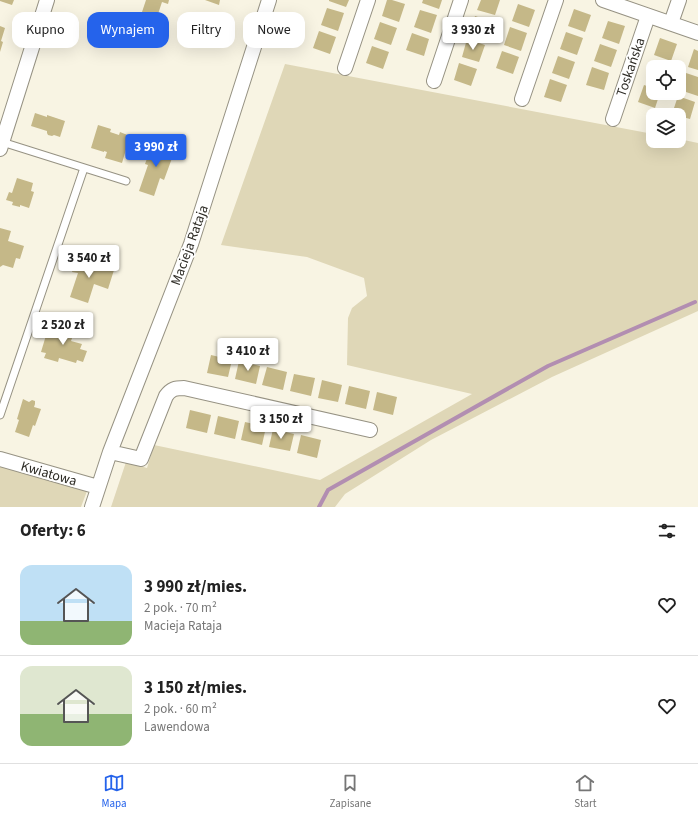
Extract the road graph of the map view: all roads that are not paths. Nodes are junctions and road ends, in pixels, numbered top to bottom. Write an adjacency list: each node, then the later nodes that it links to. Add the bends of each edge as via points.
1 (47, 0): 15 (street)
2 (269, 0): 20 (street, Macieja Rataja, via 191,244)
3 (368, 0): 11 (street)
4 (461, 0): 12 (street)
5 (556, 0): 13 (street)
6 (602, 0): 8 (street)
7 (679, 0): 9 (street)
8 (648, 16): 9 (street); 14 (street, Toskańska)
9 (671, 23): 10 (street)
10 (698, 33)
11 (345, 68)
12 (434, 81)
13 (522, 99)
14 (613, 119)
15 (1, 146): 16 (lane)
16 (84, 168): 17 (lane); 18 (lane)
17 (126, 181)
18 (0, 415)
19 (370, 430): 20 (street, via 176,388 166,396 141,459)
20 (110, 452): 22 (street, Macieja Rataja)
21 (0, 459): 22 (street, Kwiatowa)
22 (98, 487): 23 (street, Macieja Rataja)
23 (92, 507)

